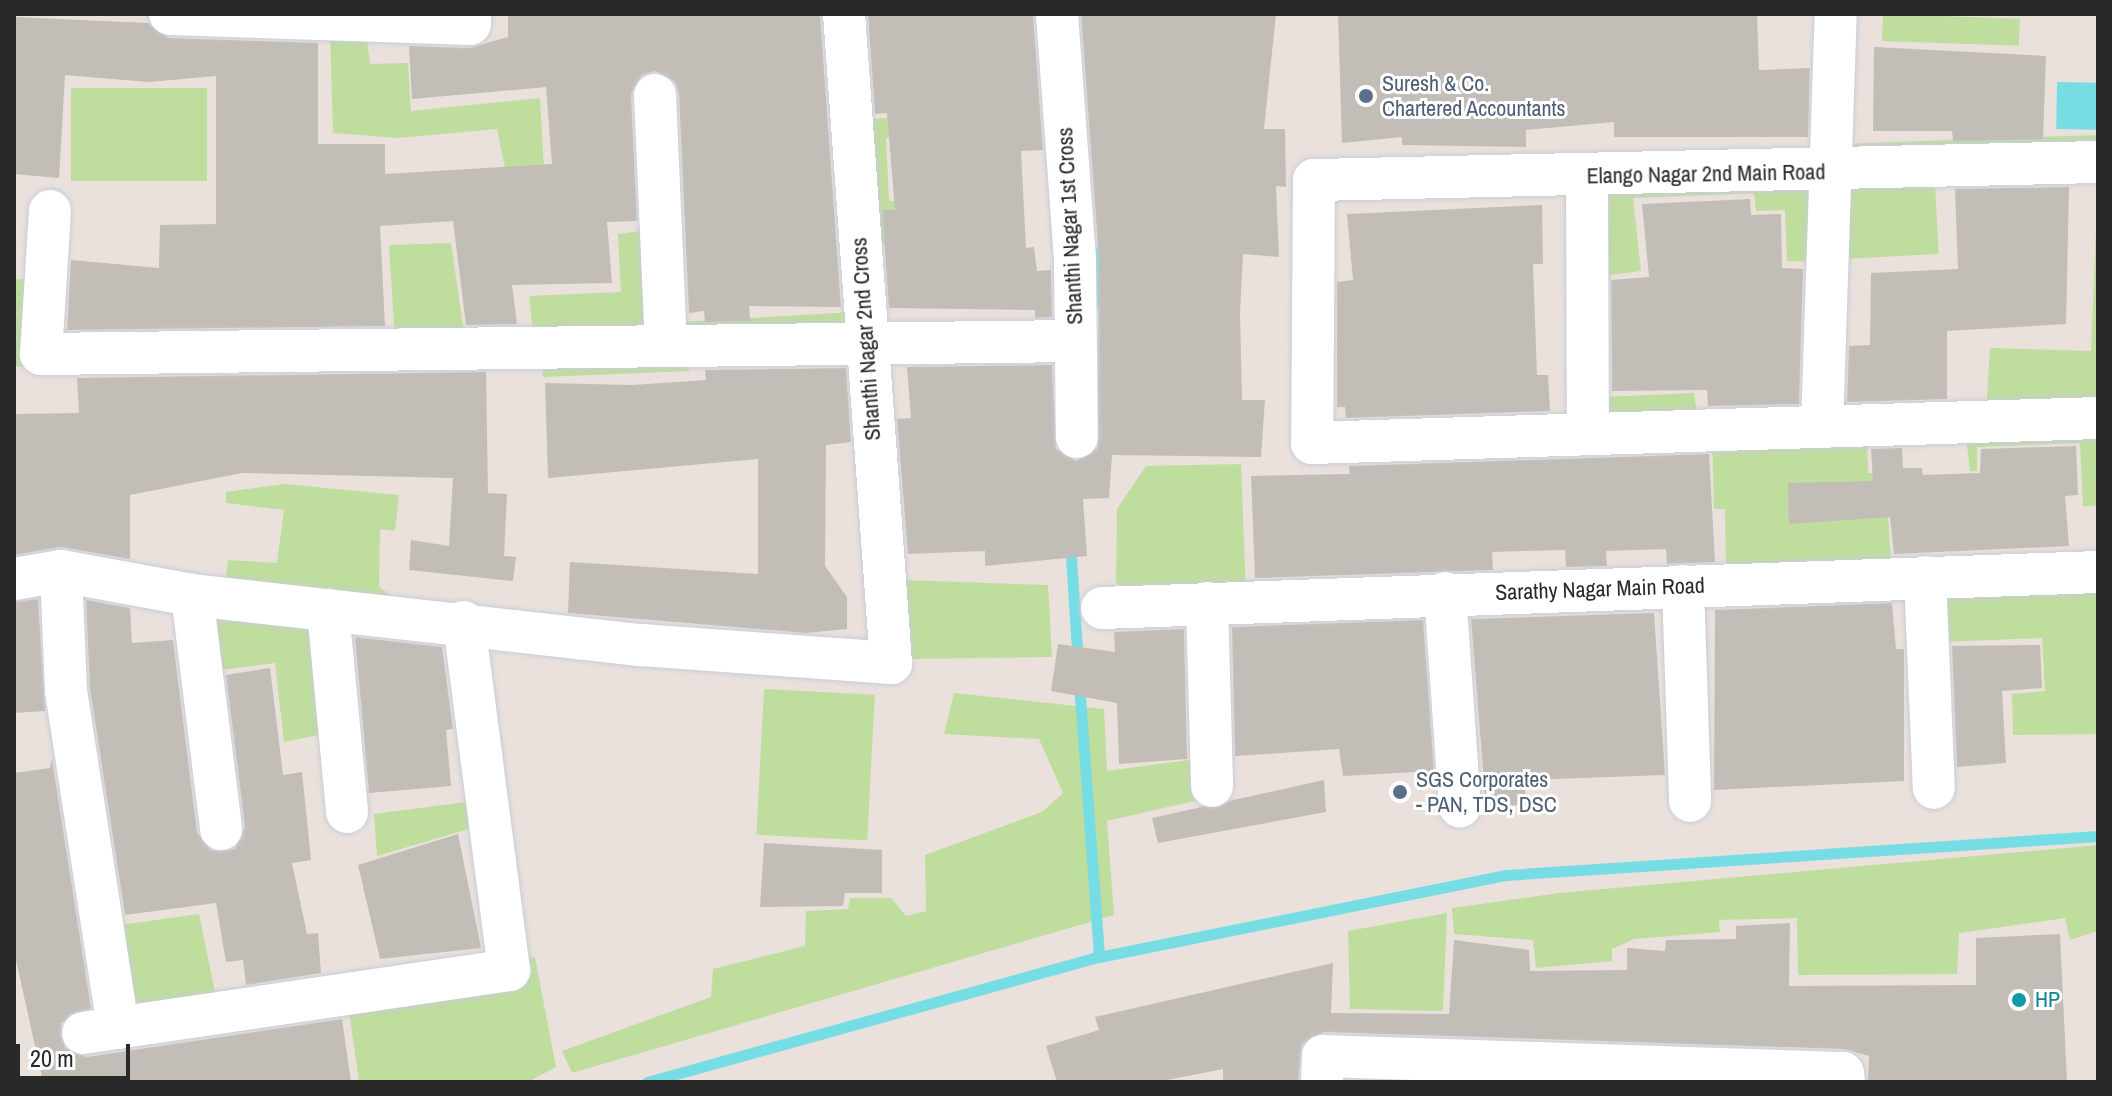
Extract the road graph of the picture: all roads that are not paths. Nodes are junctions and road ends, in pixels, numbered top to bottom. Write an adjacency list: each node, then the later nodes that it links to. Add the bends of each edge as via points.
1 (170, 14): 5 (street)
2 (844, 14): 13 (street, Shanthi Nagar 2nd Cross)
3 (1057, 14): 11 (street, Shanthi Nagar 1st Cross)
4 (1836, 14): 8 (street)
5 (470, 19)
6 (655, 95): 12 (street)
7 (2098, 162): 8 (street, Elango Nagar 2nd Main Road)
8 (1828, 173): 9 (street, Elango Nagar 2nd Main Road); 15 (street)
9 (1587, 176): 16 (street); 16 (street, Elango Nagar 2nd Main Road, via 1314,180 1312,443)
10 (50, 211): 12 (street, via 41,354)
11 (1075, 341): 13 (street); 17 (street, Shanthi Nagar 1st Cross)
12 (666, 343): 13 (street)
13 (866, 347): 28 (street, Shanthi Nagar 2nd Cross, via 891,663 641,645)
14 (2098, 418): 15 (street)
15 (1822, 427): 16 (street)
16 (1588, 433)
17 (1077, 437)
18 (61, 571): 21 (street); 24 (street); 28 (street, via 66,691 101,1031 509,970)
19 (2098, 572): 20 (street, Sarathy Nagar Main Road)
20 (1925, 577): 22 (street, Sarathy Nagar Main Road); 30 (street)
21 (14, 579)
22 (1683, 586): 23 (street, Sarathy Nagar Main Road); 31 (street)
23 (1445, 593): 25 (street, Sarathy Nagar Main Road); 32 (street)
24 (192, 595): 27 (street); 34 (street)
25 (1207, 603): 26 (street, Sarathy Nagar Main Road); 29 (street)
26 (1102, 608)
27 (328, 610): 28 (street); 33 (street)
28 (464, 622)
29 (1212, 786)
30 (1934, 788)
31 (1690, 801)
32 (1460, 806)
33 (347, 812)
34 (221, 829)
35 (1322, 1082): 36 (street, via 1323,1056 1843,1073)
36 (1844, 1082)

